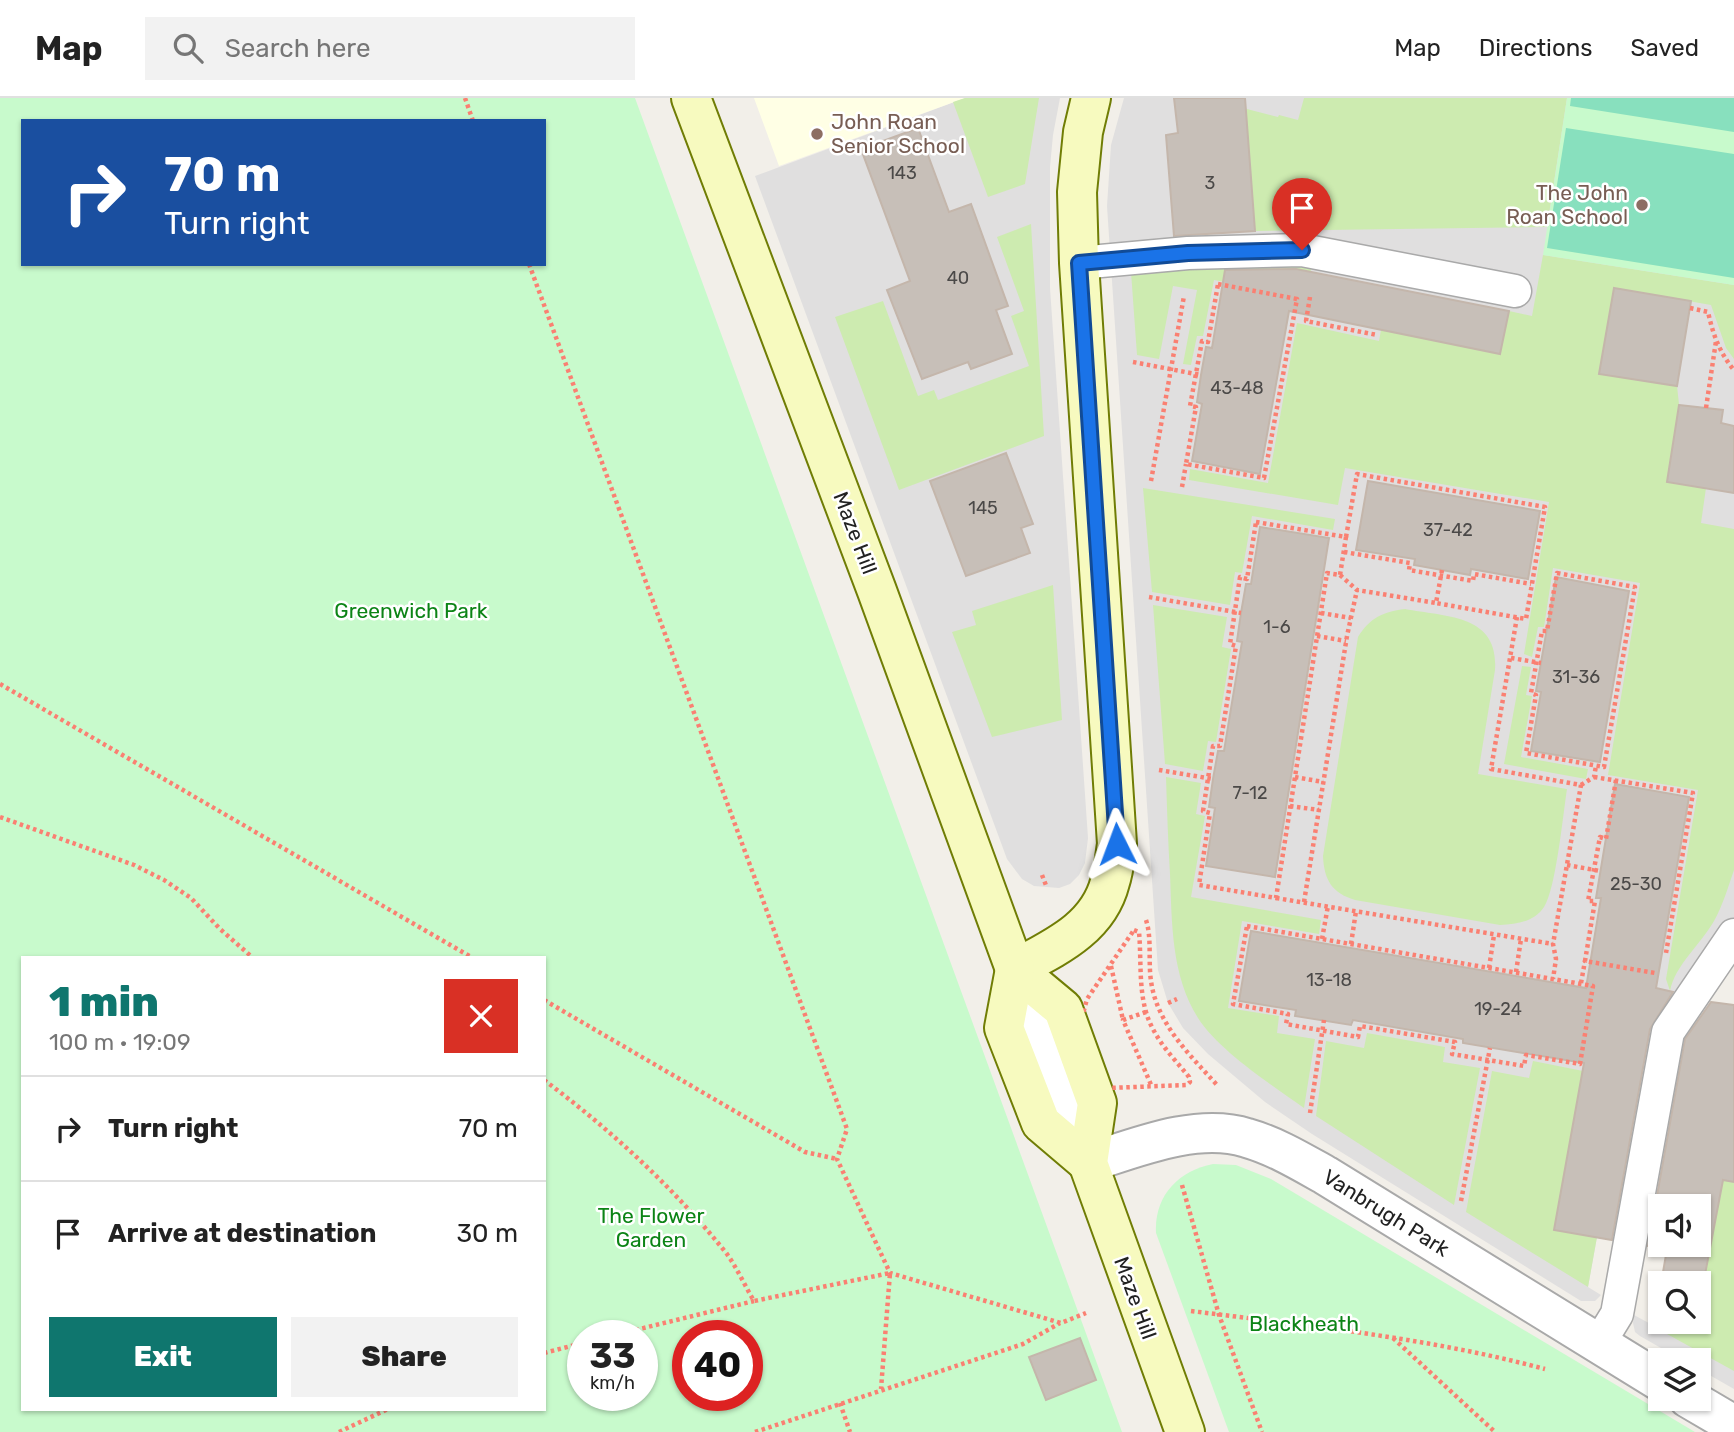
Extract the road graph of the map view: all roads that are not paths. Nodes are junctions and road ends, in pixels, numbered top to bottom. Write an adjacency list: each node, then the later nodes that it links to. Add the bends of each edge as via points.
1 (691, 98): 6 (street, Maze Hill)
2 (1091, 98): 3 (street, via 1076,192)
3 (1079, 263): 4 (lane, via 1188,253 1302,250); 6 (street, via 1117,844 1110,885 1093,919 1065,943)
4 (1514, 291)
5 (1734, 935): 8 (lane, via 1668,1032 1617,1314)
6 (1016, 969): 7 (street, Maze Hill, via 1063,1009 1097,1103); 7 (street, Maze Hill, via 1004,1028 1041,1123)
7 (1088, 1163): 8 (street, Vanbrugh Park, via 1167,1138 1213,1133 1244,1136 1325,1175); 12 (street, Maze Hill)
8 (1598, 1345): 9 (street, Vanbrugh Park)
9 (1648, 1374)
10 (1710, 1411): 11 (street)
11 (1734, 1425)
12 (1185, 1432)

